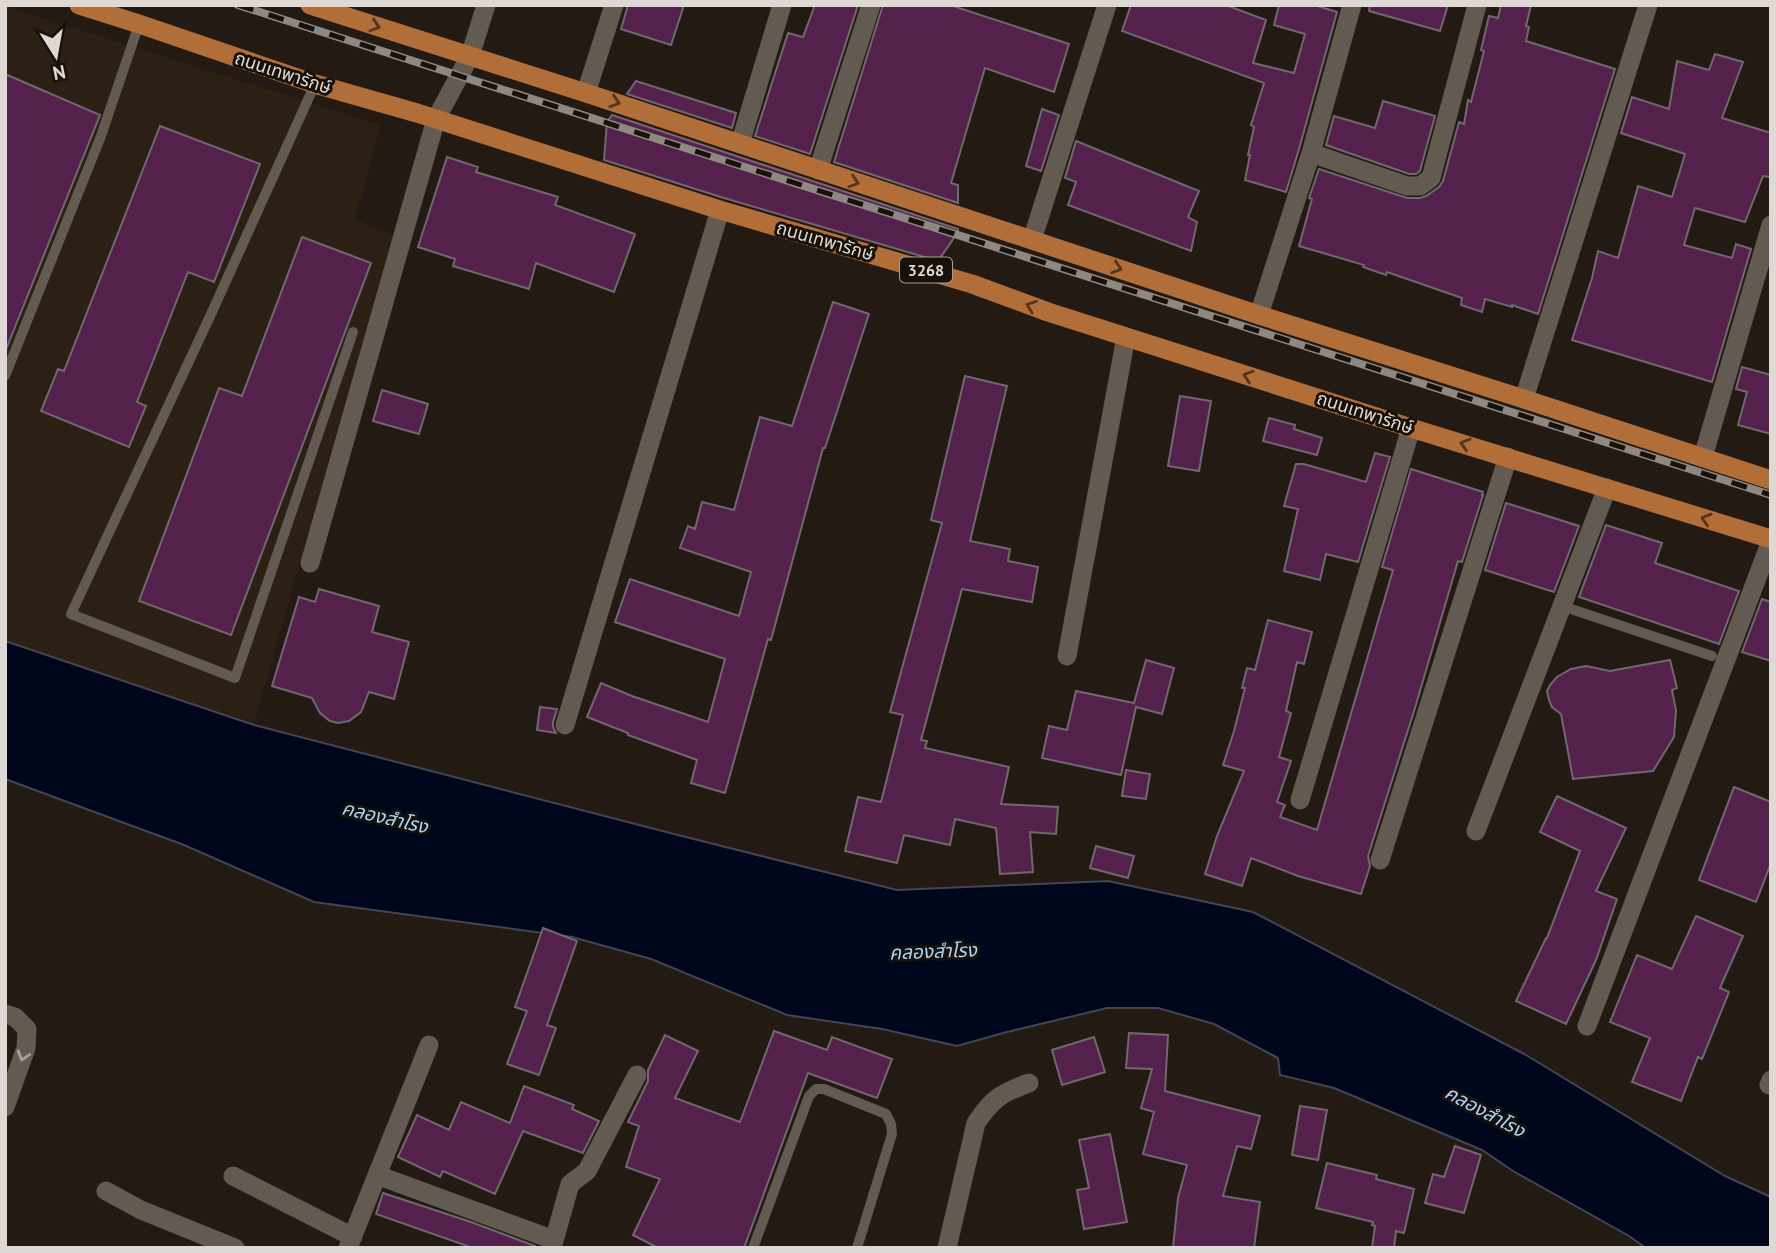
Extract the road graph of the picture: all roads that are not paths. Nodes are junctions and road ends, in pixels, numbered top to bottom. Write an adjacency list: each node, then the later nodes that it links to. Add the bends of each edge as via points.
1 (79, 5): 11 (main road, ถนนเทพารักษ์ / 3268)
2 (310, 5): 12 (main road, one-way to 12)
3 (486, 5): 12 (street)
4 (614, 5): 14 (street)
5 (782, 5): 16 (street)
6 (871, 5): 18 (street)
7 (1107, 5): 21 (street)
8 (1352, 5): 17 (street)
9 (1477, 5): 17 (street, via 1431,178 1420,186 1407,186)
10 (1648, 5): 26 (street)
11 (139, 24): 13 (main road, ถนนเทพารักษ์ / 3268); 25 (lane, via 101,136)
12 (470, 56): 14 (main road); 15 (street)
13 (315, 84): 15 (main road, ถนนเทพารักษ์ / 3268); 23 (lane, via 71,614 235,678)
14 (586, 93): 16 (main road, one-way to 16)
15 (436, 119): 19 (main road, ถนนเทพารักษ์ / 3268); 33 (street)
16 (740, 144): 18 (main road)
17 (1311, 153): 22 (street)
18 (818, 170): 21 (main road, one-way to 21)
19 (720, 210): 24 (main road, ถนนเทพารักษ์ / 3268, one-way to 19, via 972,284); 37 (street)
20 (1771, 225): 29 (street)
21 (1032, 240): 22 (main road, one-way to 22)
22 (1259, 315): 26 (main road)
23 (353, 332)
24 (1126, 337): 27 (main road, ถนนเทพารักษ์ / 3268, one-way to 24); 35 (street)
25 (5, 376)
26 (1524, 399): 29 (main road)
27 (1411, 428): 28 (main road, ถนนเทพารักษ์ / 3268, one-way to 27); 38 (street)
28 (1508, 457): 31 (main road, ถนนเทพารักษ์ / 3268); 40 (street)
29 (1703, 457): 30 (main road)
30 (1771, 480)
31 (1607, 488): 32 (main road, ถนนเทพารักษ์ / 3268, one-way to 31); 34 (street)
32 (1771, 540): 42 (street)
33 (310, 563)
34 (1562, 606): 36 (lane); 39 (street)
35 (1067, 656)
36 (1712, 656)
37 (565, 725)
38 (1300, 800)
39 (1476, 831)
40 (1380, 860)
41 (5, 1014): 46 (street, one-way to 46, via 27,1029 26,1048)
42 (1587, 1027)
43 (429, 1045): 47 (street)
44 (637, 1075): 51 (street, via 586,1171 570,1184)
45 (1028, 1083): 55 (street, via 1006,1091 987,1106 976,1123)
46 (5, 1107)
47 (377, 1175): 50 (street); 51 (street)
48 (233, 1176): 50 (street)
49 (106, 1191): 52 (street)
50 (351, 1242)
51 (553, 1244)
52 (235, 1248)
53 (753, 1248): 54 (lane, via 809,1096 824,1089 886,1114 891,1124 892,1134)
54 (857, 1248)
55 (947, 1248)

